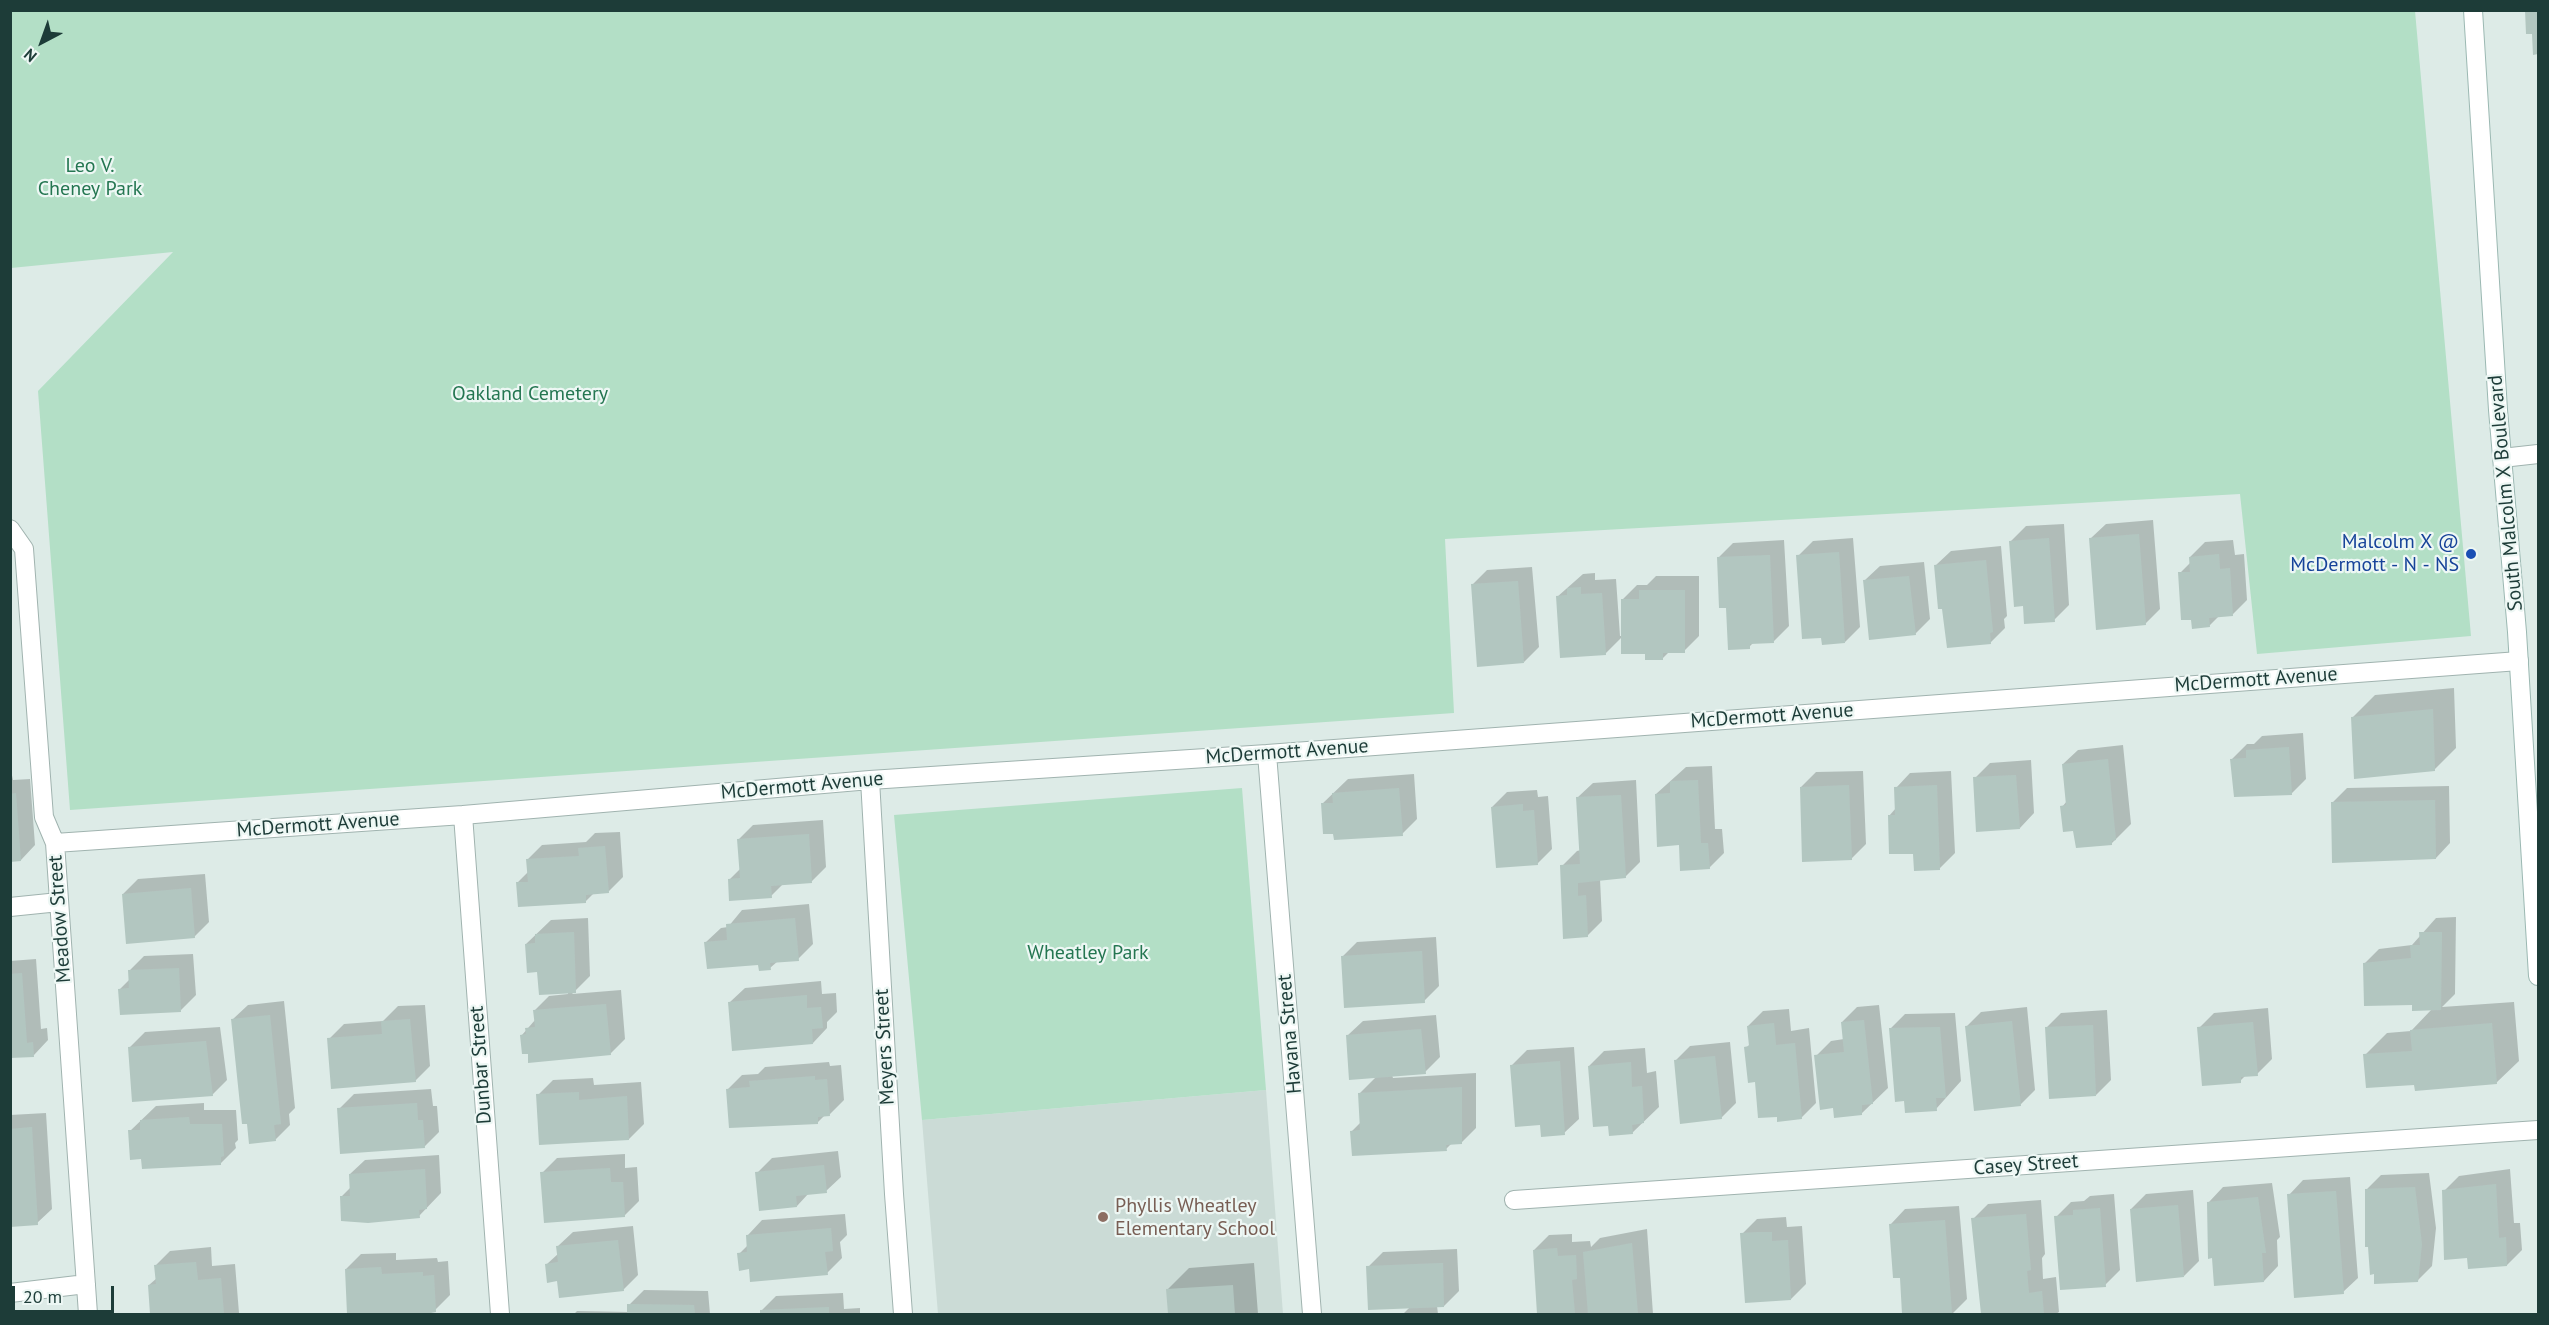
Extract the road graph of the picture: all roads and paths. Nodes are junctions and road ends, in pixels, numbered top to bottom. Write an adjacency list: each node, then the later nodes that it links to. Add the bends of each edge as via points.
1 (2473, 10): 3 (street, South Malcolm X Boulevard)
2 (2538, 454): 3 (street)
3 (2502, 458): 5 (street, South Malcolm X Boulevard)
4 (10, 529): 9 (street, Meadow Street, via 24,549 44,817)
5 (2519, 661): 6 (street, McDermott Avenue); 12 (street, South Malcolm X Boulevard)
6 (1267, 754): 7 (street, McDermott Avenue); 20 (street, Havana Street)
7 (870, 780): 8 (street, McDermott Avenue); 19 (street, Meyers Street)
8 (463, 815): 9 (street, McDermott Avenue); 18 (street, Dunbar Street)
9 (55, 843): 10 (street, Meadow Street)
10 (59, 902): 11 (street); 15 (street, Meadow Street)
11 (10, 907)
12 (2538, 976)
13 (2538, 1130): 14 (street, Casey Street)
14 (1514, 1200)
15 (86, 1284): 16 (street); 17 (street, Meadow Street)
16 (10, 1293)
17 (88, 1314)
18 (500, 1314)
19 (903, 1314)
20 (1312, 1314)

